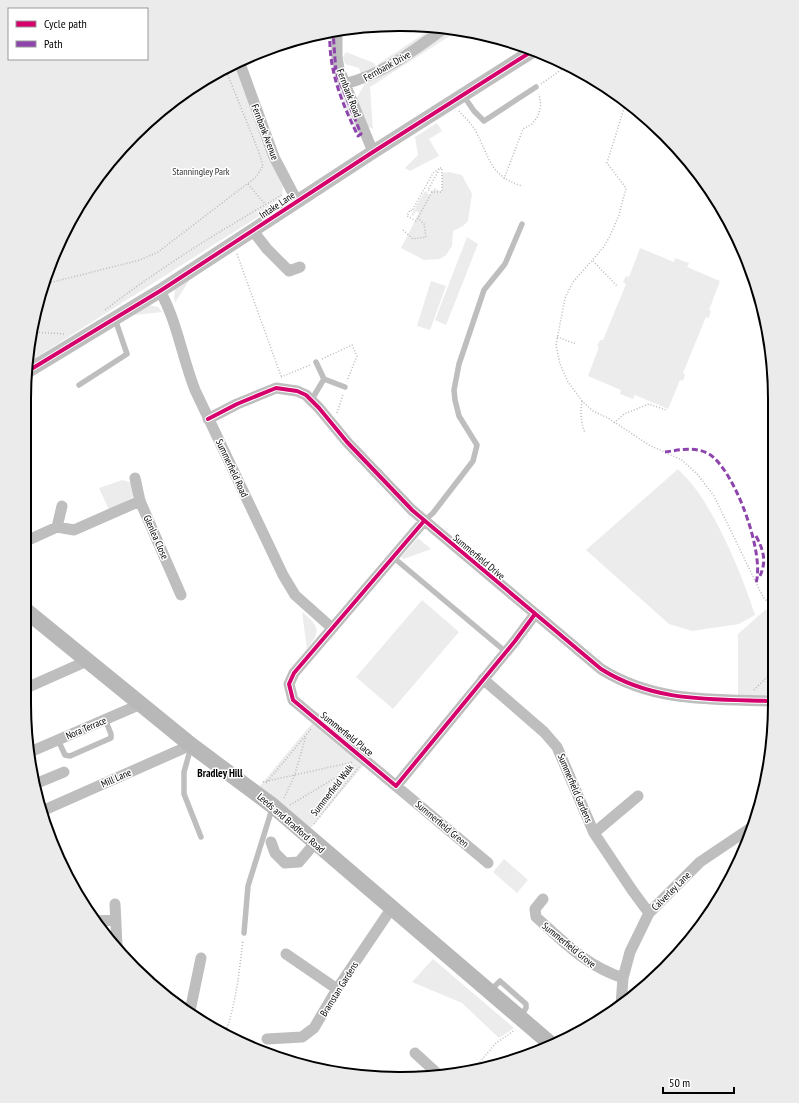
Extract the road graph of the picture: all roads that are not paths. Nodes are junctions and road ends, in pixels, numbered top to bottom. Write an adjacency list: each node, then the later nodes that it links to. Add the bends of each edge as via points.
1 (438, 33): 5 (street, Fernbank Drive, via 402,59 362,80)
2 (337, 36): 5 (street, Fernbank Road, via 337,57)
3 (527, 54): 7 (street, Intake Lane)
4 (241, 67): 9 (street, Fernbank Avenue, via 274,157)
5 (344, 84): 8 (street, Fernbank Road)
6 (536, 88): 7 (lane, via 484,121)
7 (457, 99): 8 (street, Intake Lane)
8 (373, 152): 9 (street, Intake Lane)
9 (294, 196): 11 (street, Intake Lane)
10 (522, 224): 25 (lane, via 505,264 484,290 456,378 456,408 474,438 477,453 433,513)
11 (253, 231): 12 (street, via 290,271); 13 (street, Intake Lane)
12 (300, 267)
13 (160, 291): 14 (street, Intake Lane); 21 (street, Summerfield Road, via 168,306 186,365)
14 (109, 315): 16 (street, Intake Lane, via 87,336); 18 (lane, via 127,354)
15 (316, 362): 17 (lane)
16 (33, 368)
17 (324, 379): 19 (lane); 20 (lane)
18 (79, 385)
19 (345, 387)
20 (312, 399): 21 (street, Summerfield Drive, via 284,388 267,391); 25 (street, Summerfield Drive, via 347,442)
21 (208, 419): 32 (street, Summerfield Road, via 289,586 295,595)
22 (136, 478): 23 (street, Glenlea Close)
23 (140, 502): 26 (street, via 74,530); 29 (street, Glenlea Close)
24 (62, 506): 26 (street)
25 (424, 521): 28 (street, Summerfield Place); 30 (street, Summerfield Drive)
26 (57, 527): 27 (street)
27 (31, 539)
28 (394, 558): 32 (street, Summerfield Place); 33 (lane)
29 (181, 595)
30 (535, 614): 33 (street); 37 (street, Summerfield Drive, via 597,666 630,685 674,697)
31 (31, 615): 34 (main road, Leeds and Bradford Road)
32 (332, 628): 45 (street, Summerfield Place, via 294,674 289,684 293,700)
33 (506, 652): 35 (street)
34 (87, 660): 36 (street); 38 (main road, Leeds and Bradford Road)
35 (483, 679): 45 (street); 50 (street, Summerfield Gardens, via 558,747)
36 (31, 685)
37 (768, 701)
38 (141, 704): 39 (street, Nora Terrace); 41 (main road, Leeds and Bradford Road)
39 (105, 720): 40 (street, Nora Terrace); 40 (lane, via 111,738 70,756 65,755)
40 (58, 740): 42 (street, Nora Terrace)
41 (191, 745): 47 (street, Mill Lane); 48 (main road, Leeds and Bradford Road); 52 (lane, via 184,772 184,794)
42 (34, 750)
43 (64, 772): 44 (street)
44 (40, 782)
45 (396, 786): 54 (street, Summerfield Green)
46 (638, 796): 50 (street)
47 (47, 809)
48 (276, 809): 51 (main road, Leeds and Bradford Road); 61 (lane, via 248,886)
49 (745, 832): 58 (street, Calverley Lane, via 700,862)
50 (594, 833): 58 (street, Summerfield Gardens)
51 (313, 836): 53 (street, via 299,862 285,863 274,853); 57 (main road, Leeds and Bradford Road)
52 (201, 837)
53 (271, 842)
54 (488, 863)
55 (543, 899): 65 (street, Summerfield Grove, via 535,909 536,917 586,961 603,972)
56 (115, 904): 59 (street)
57 (391, 909): 66 (street, Bramstan Gardens); 70 (main road, Leeds and Bradford Road)
58 (649, 913): 65 (street, Calverley Lane, via 630,952)
59 (116, 920): 60 (street); 62 (street)
60 (102, 921)
61 (244, 933)
62 (117, 940)
63 (286, 954): 66 (street)
64 (200, 958): 68 (street)
65 (623, 978): 67 (street, Calverley Lane)
66 (337, 989): 69 (street, Bramstan Gardens, via 314,1028 308,1033 302,1037)
67 (624, 996)
68 (191, 1007)
69 (267, 1039)
70 (547, 1041)
71 (415, 1053): 72 (street)
72 (434, 1070)

